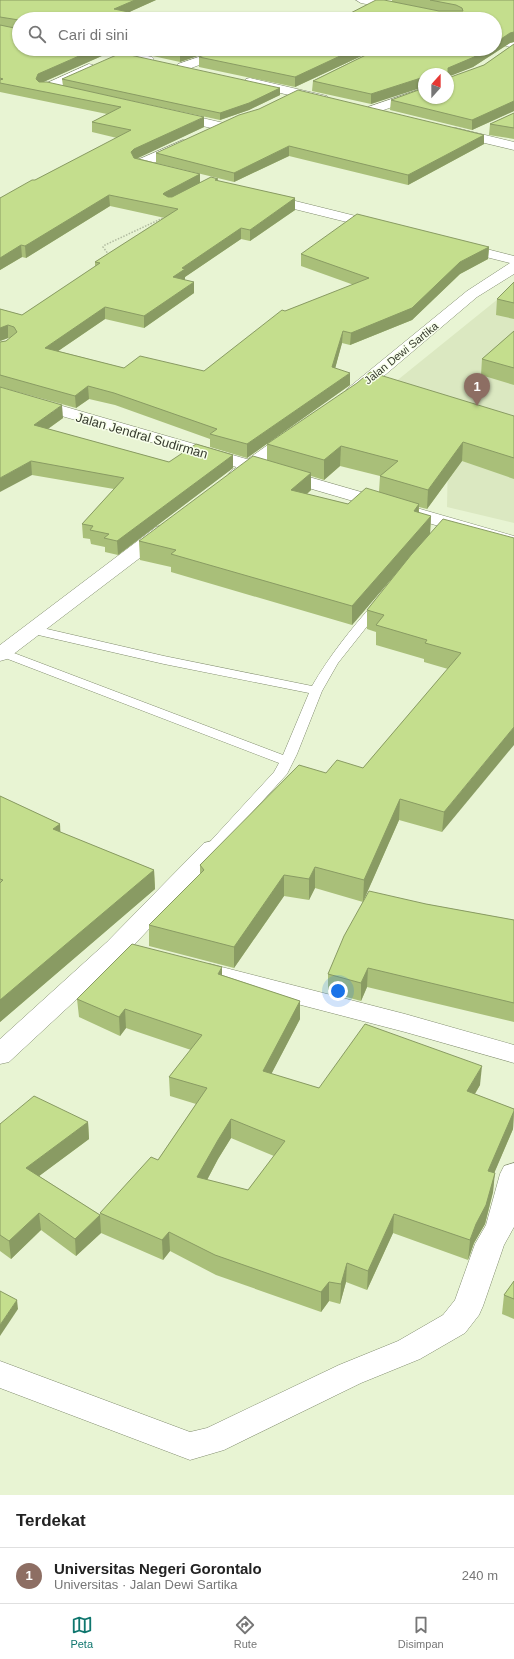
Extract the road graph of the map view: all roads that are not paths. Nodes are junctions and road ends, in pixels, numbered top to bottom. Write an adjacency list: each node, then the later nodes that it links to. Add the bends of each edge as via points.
1 (360, 0): 2 (street)
2 (420, 12)
3 (502, 42): 4 (street)
4 (514, 46): 5 (street)
5 (502, 53)
6 (115, 56): 13 (street, via 43,89)
7 (129, 56): 9 (street)
8 (211, 56): 10 (street, via 178,66)
9 (158, 62)
10 (204, 72)
11 (242, 80): 14 (street)
12 (313, 84): 14 (street)
13 (68, 92)
14 (296, 92): 16 (street); 17 (street)
15 (418, 94): 19 (street)
16 (282, 100)
17 (334, 101)
18 (357, 106): 19 (street)
19 (372, 110): 21 (street)
20 (166, 114): 26 (street, via 225,124 140,164)
21 (393, 116)
22 (491, 126): 24 (street)
23 (443, 128): 24 (street)
24 (473, 136): 25 (street)
25 (514, 146)
26 (162, 170)
27 (256, 195): 28 (street)
28 (391, 229)
29 (444, 243): 30 (street)
30 (514, 260)
31 (514, 267): 33 (street, Jalan Dewi Sartika, via 472,294)
32 (0, 393): 35 (street, Jalan Jendral Sudirman)
33 (344, 400)
34 (306, 426): 35 (street)
35 (249, 466): 36 (street); 38 (street, Jalan Jendral Sudirman, via 442,528)
36 (223, 485)
37 (179, 519): 40 (street)
38 (514, 542)
39 (388, 593): 42 (lane, via 332,662)
40 (34, 630): 41 (street); 42 (lane, via 164,660)
41 (1, 654): 43 (lane)
42 (316, 690): 43 (lane)
43 (286, 761): 44 (lane, via 280,774)
44 (212, 848): 45 (street)
45 (116, 948): 46 (street); 47 (street)
46 (514, 1054)
47 (0, 1055)
48 (514, 1174): 49 (street, via 500,1226 490,1244 468,1306 454,1324 409,1350 350,1374 213,1440 190,1446)
49 (0, 1374)

